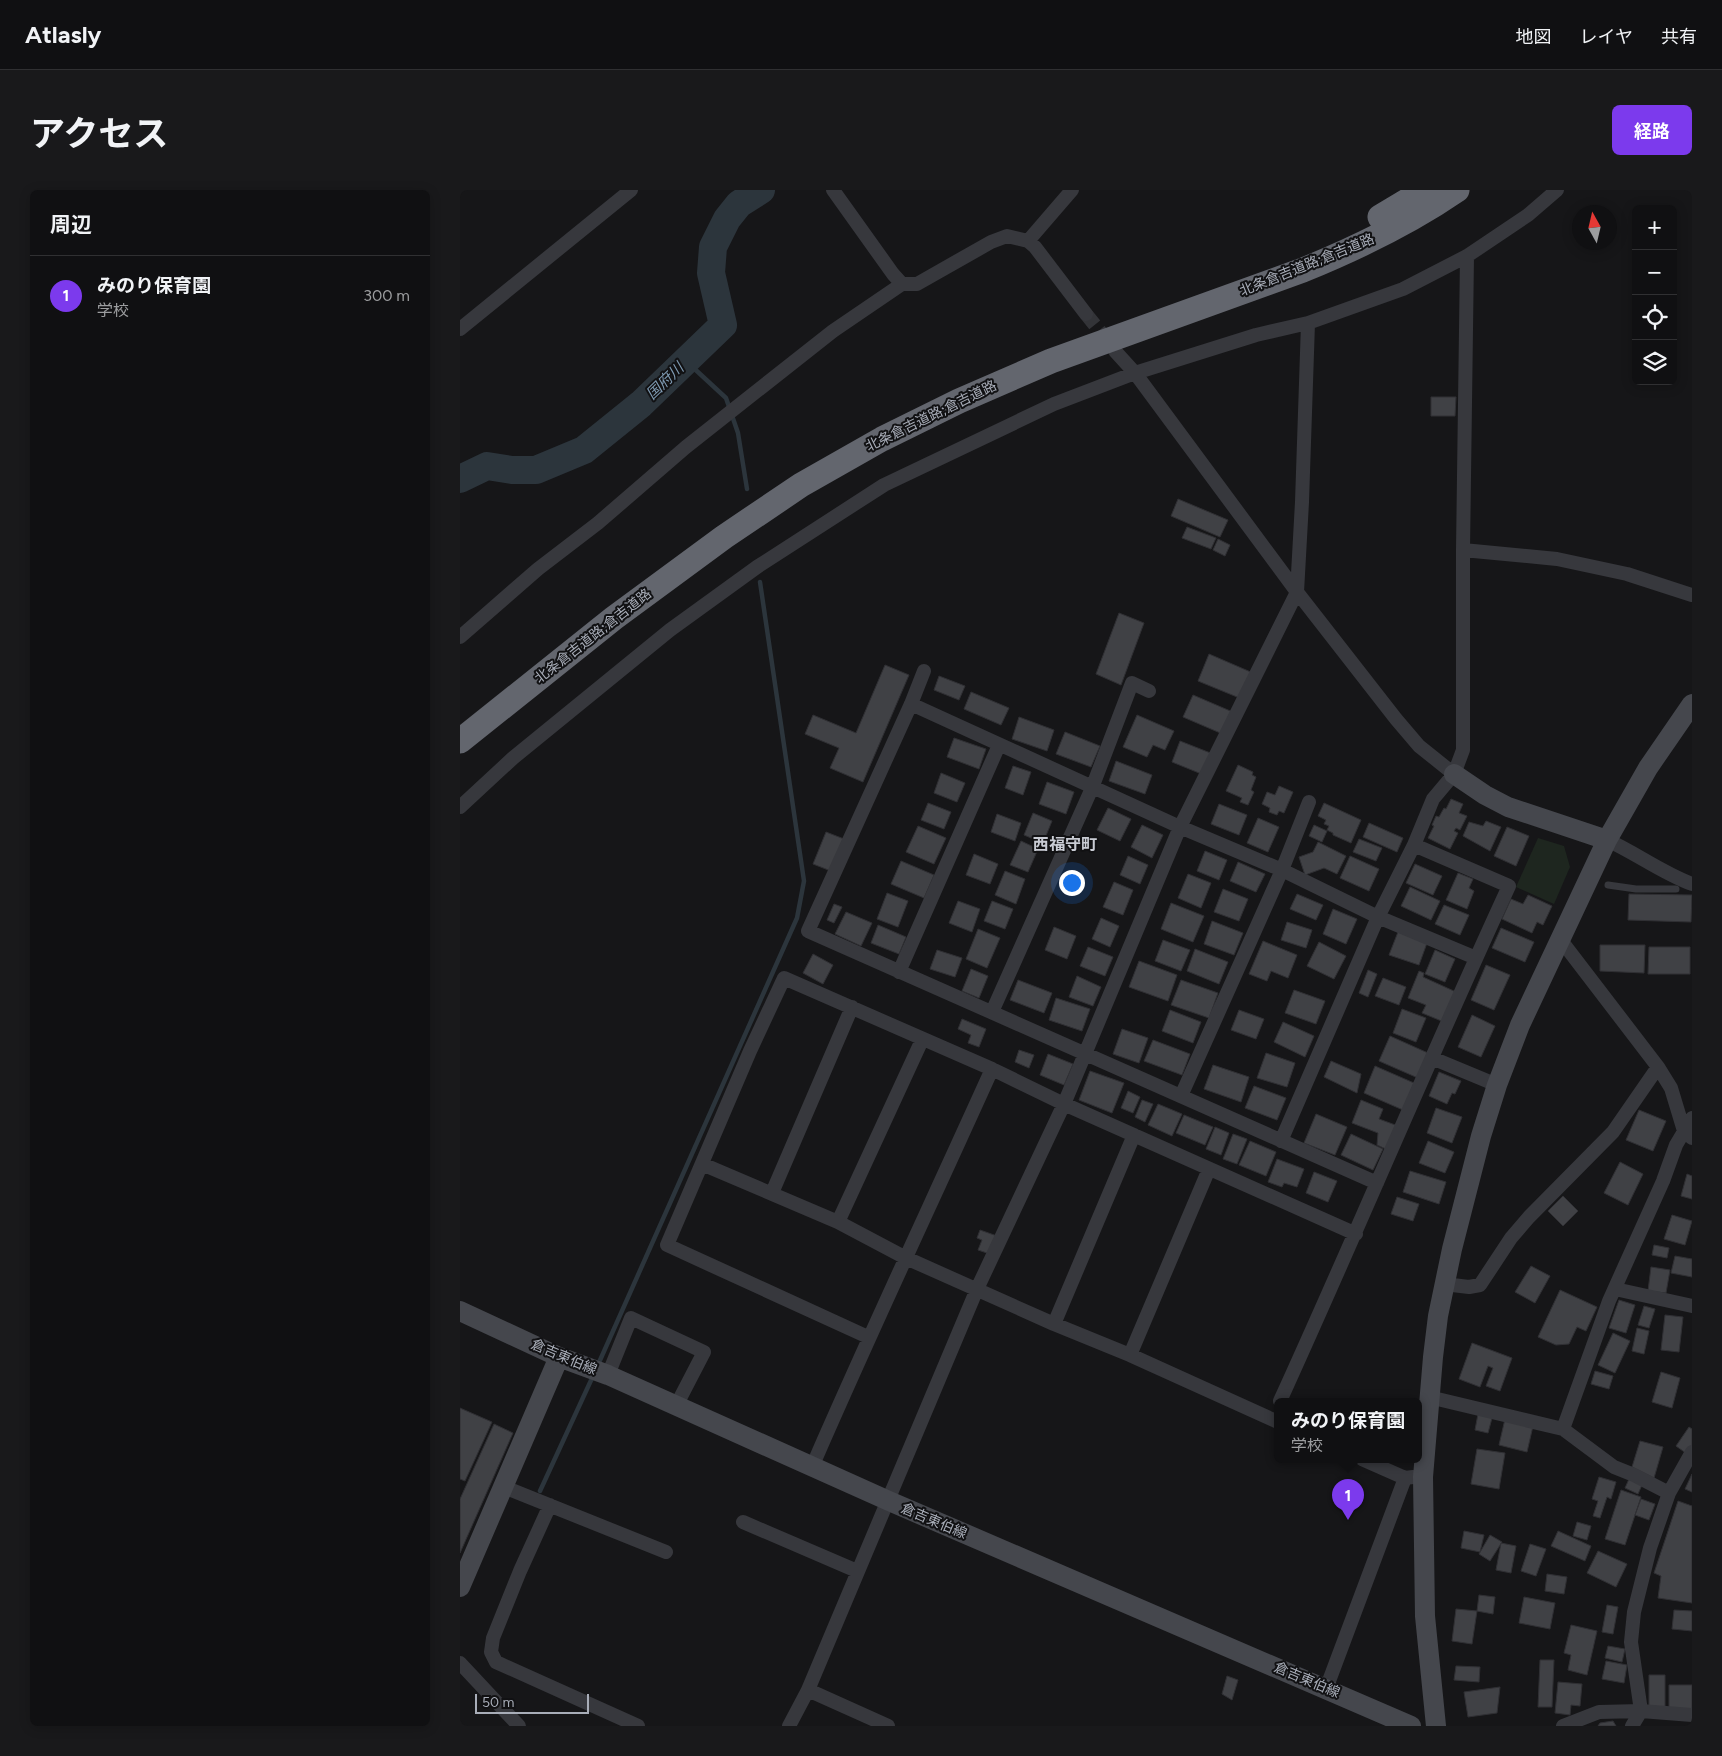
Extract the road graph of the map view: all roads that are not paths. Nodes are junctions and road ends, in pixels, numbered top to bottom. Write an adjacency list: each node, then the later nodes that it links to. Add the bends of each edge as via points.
1 (631, 190): 12 (street)
2 (833, 190): 9 (street)
3 (1072, 190): 7 (street)
4 (1425, 190): 23 (highway, 北条倉吉道路;倉吉道路, via 1334,239 1045,347 952,386 874,425 792,471 715,522 604,605)
5 (1457, 190): 24 (highway, 北条倉吉道路;倉吉道路, via 1404,223 1340,255 1051,361 882,439 801,484 724,536 614,618)
6 (1557, 190): 8 (street, via 1528,215)
7 (1028, 241): 9 (street, via 1007,236 917,284); 10 (street)
8 (1467, 256): 11 (street, via 1403,289); 15 (street)
9 (897, 279): 18 (street, via 538,569)
10 (1086, 314)
11 (1308, 323): 14 (street, via 1256,335); 16 (street)
12 (460, 329)
13 (1115, 351): 14 (street)
14 (1135, 373): 16 (street); 29 (street, via 1054,404 893,480 807,534 670,630 513,758)
15 (1463, 550): 17 (street, via 1557,559 1627,574); 26 (street, via 1463,750)
16 (1297, 592): 26 (street, via 1396,720 1419,746); 30 (street)
17 (1692, 595)
18 (460, 637)
19 (924, 671): 21 (street)
20 (1149, 692): 27 (street, via 1132,683)
21 (911, 704): 25 (street); 40 (street, via 808,931)
22 (1692, 704): 31 (street, via 1648,768)
23 (460, 720)
24 (460, 741)
25 (999, 744): 27 (street); 40 (street)
26 (1454, 774): 31 (street, via 1508,807); 32 (street, via 1433,799)
27 (1092, 788): 30 (street); 42 (street)
28 (1310, 802): 33 (street)
29 (460, 807)
30 (1180, 827): 33 (street); 44 (street)
31 (1607, 840): 34 (street); 38 (street)
32 (1414, 844): 37 (street); 39 (street, via 1509,886)
33 (1282, 870): 37 (street); 49 (street)
34 (1692, 884)
35 (1608, 885): 36 (lane)
36 (1676, 889)
37 (1378, 917): 39 (street); 54 (street)
38 (1560, 939): 46 (street); 48 (street, via 1520,1025)
39 (1476, 958): 45 (street)
40 (899, 972): 42 (street)
41 (852, 1007): 43 (street); 55 (street, via 784,978); 58 (street)
42 (992, 1012): 44 (street)
43 (922, 1040): 47 (street); 59 (street)
44 (1087, 1053): 49 (street); 50 (street)
45 (1432, 1058): 48 (street); 57 (street)
46 (1658, 1067): 53 (street, via 1671,1088); 62 (street, via 1614,1132 1529,1217 1480,1284 1469,1287)
47 (992, 1069): 50 (street); 61 (street)
48 (1497, 1085): 62 (street)
49 (1181, 1096): 54 (street)
50 (1064, 1104): 52 (street); 63 (street)
51 (1692, 1118): 53 (street)
52 (1134, 1135): 56 (street); 67 (street)
53 (1688, 1135): 64 (street, via 1676,1145)
54 (1281, 1141): 57 (street)
55 (702, 1164): 58 (street); 68 (street, via 667,1245)
56 (1209, 1169): 60 (street); 69 (street)
57 (1378, 1183): 60 (street)
58 (772, 1193): 59 (street)
59 (838, 1222): 61 (street)
60 (1356, 1234): 73 (street)
61 (906, 1258): 63 (street); 68 (street)
62 (1444, 1284): 72 (street)
63 (977, 1289): 67 (street); 85 (street)
64 (1615, 1289): 65 (street); 76 (street)
65 (1692, 1306)
66 (460, 1311): 70 (street, 倉吉東伯線)
67 (1054, 1324): 69 (street)
68 (868, 1337): 81 (street)
69 (1130, 1355): 75 (street)
70 (559, 1357): 71 (street, 倉吉東伯線); 83 (street)
71 (608, 1376): 74 (street, 倉吉東伯線); 74 (street, via 631,1318 704,1352)
72 (1429, 1396): 76 (street); 77 (street)
73 (1281, 1398)
74 (676, 1406): 81 (street, 倉吉東伯線)
75 (1274, 1415)
76 (1563, 1429): 84 (street, via 1614,1467)
77 (1422, 1434)
78 (1692, 1452): 84 (street)
79 (1374, 1463): 82 (street)
80 (1417, 1463): 82 (street)
81 (812, 1467): 85 (street, 倉吉東伯線)
82 (1414, 1477): 92 (street); 101 (street)
83 (504, 1487): 86 (street); 90 (street)
84 (1669, 1493): 94 (street, via 1650,1548 1634,1612 1631,1642)
85 (889, 1501): 89 (street); 92 (street, 倉吉東伯線)
86 (550, 1505): 88 (street); 97 (street, via 493,1638 491,1652 496,1662)
87 (743, 1522): 89 (street)
88 (666, 1552)
89 (857, 1572): 93 (street)
90 (460, 1587)
91 (460, 1663): 96 (street)
92 (1326, 1689): 100 (street, 倉吉東伯線)
93 (808, 1690): 98 (street); 99 (street)
94 (1641, 1711): 95 (street); 102 (street, via 1599,1712); 103 (street)
95 (1692, 1715)
96 (519, 1726)
97 (638, 1726)
98 (789, 1726)
99 (888, 1726)
100 (1411, 1726)
101 (1436, 1726)
102 (1563, 1726)
103 (1632, 1726)

